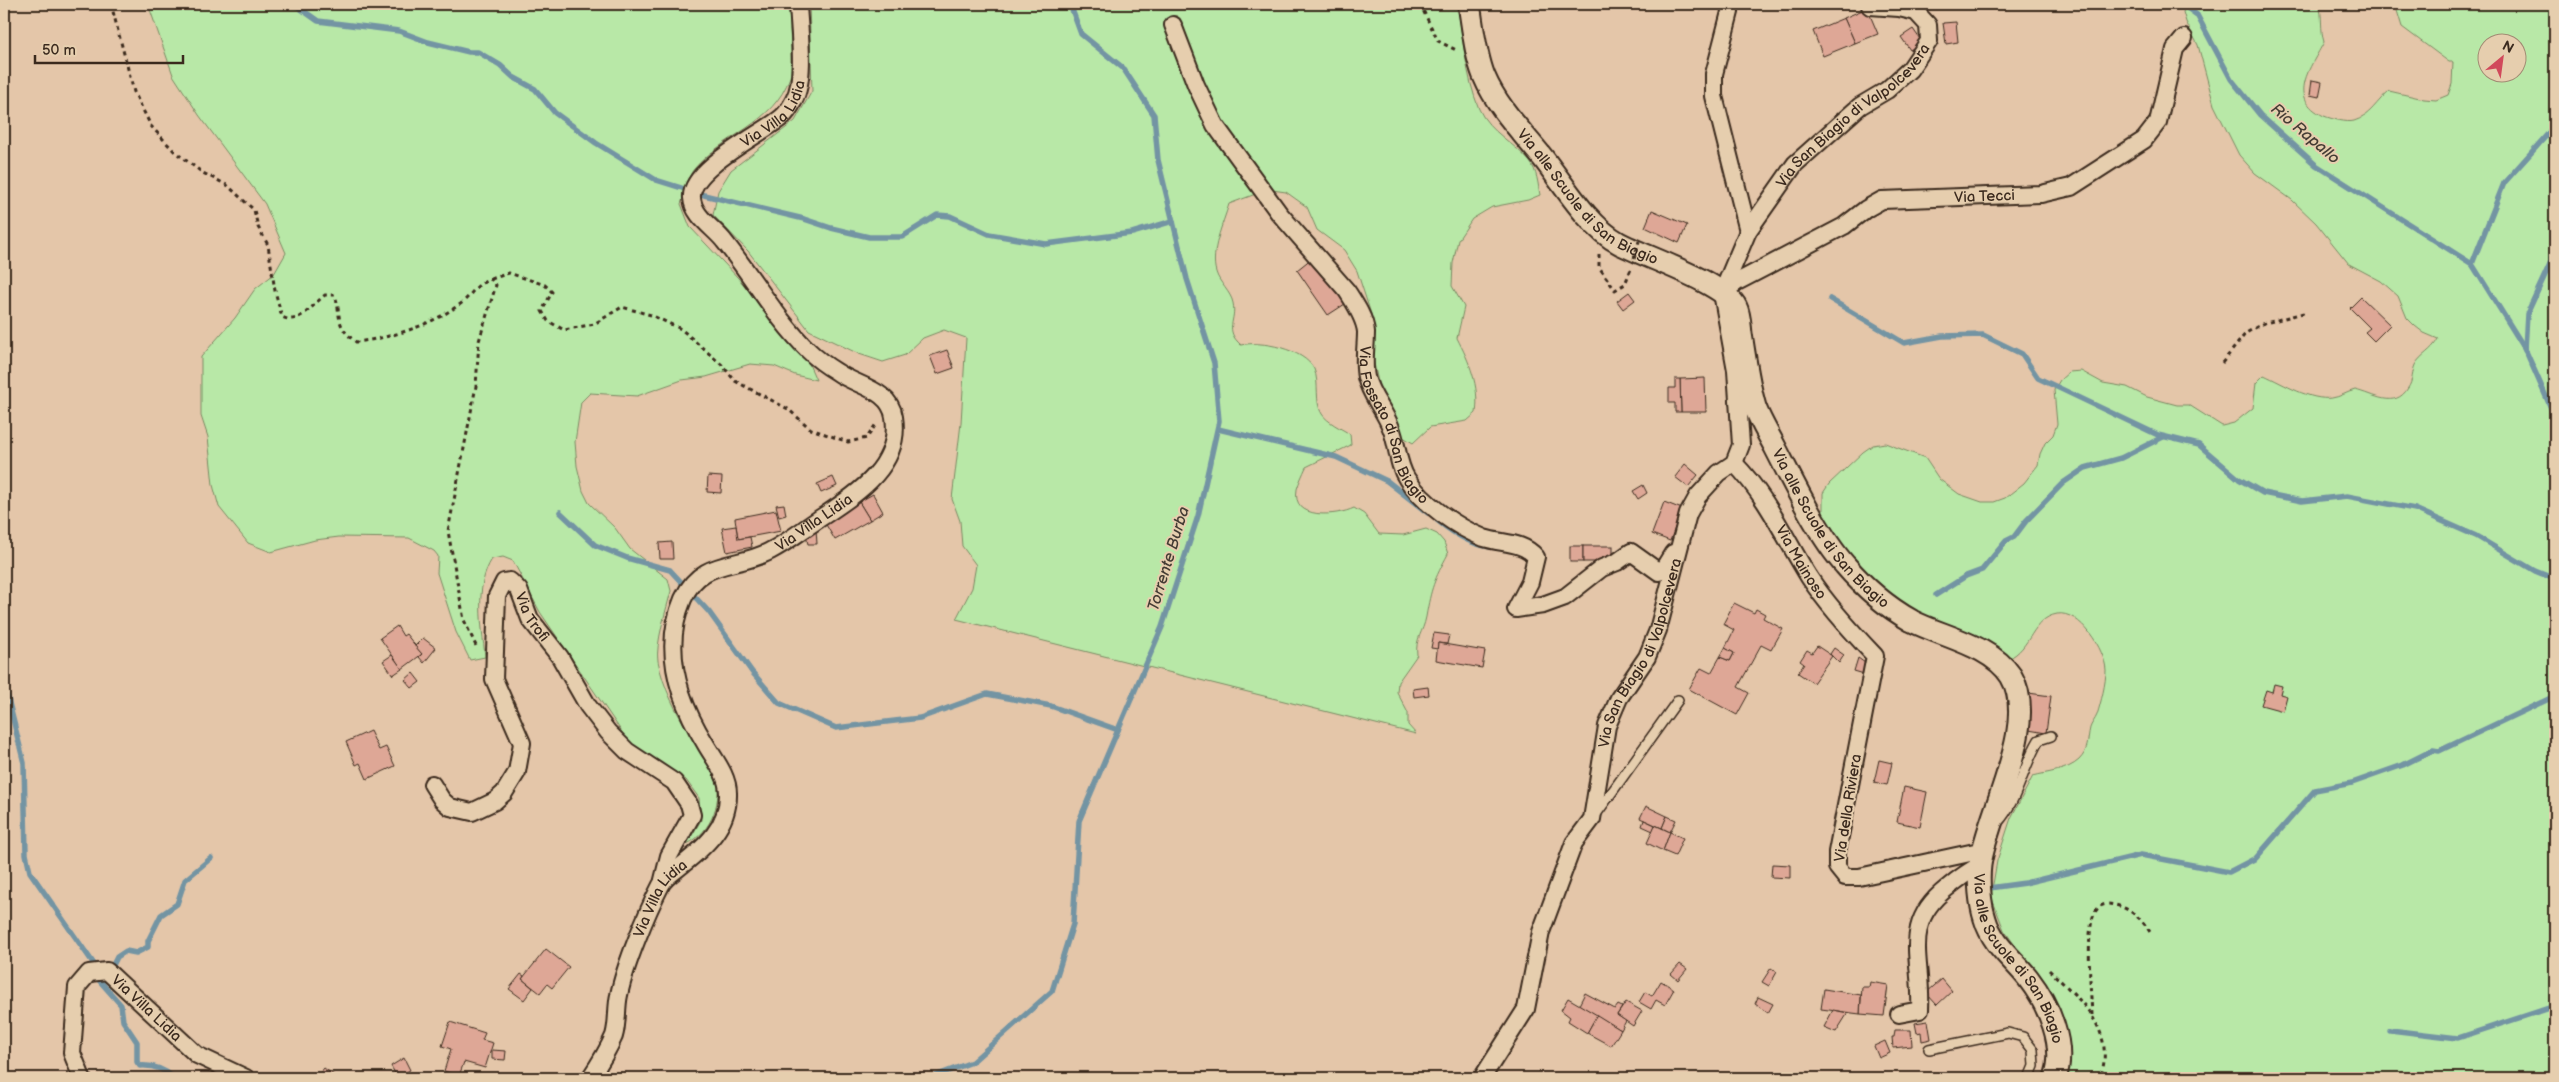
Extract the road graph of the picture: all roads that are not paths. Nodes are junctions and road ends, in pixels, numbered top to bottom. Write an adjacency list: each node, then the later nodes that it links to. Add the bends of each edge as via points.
1 (798, 4): 17 (street, Via Villa Lidia, via 800,74 797,96 785,115 721,159 699,179 693,186 691,200 700,216 723,239 808,351 840,375 873,389 892,407 893,447 865,488 769,552 700,574 688,588 675,622 672,662 677,683 702,740 727,782 728,794 724,815 714,837)
2 (1469, 4): 8 (street, Via alle Scuole di San Biagio, via 1478,60 1486,80 1502,108 1582,209 1616,242)
3 (1729, 4): 7 (street, via 1730,12 1714,74 1714,96)
4 (1870, 6): 7 (street, Via San Biagio di Valpolcevera, via 1908,9 1923,17 1929,31 1926,48 1910,69 1887,90 1860,106 1795,164)
5 (1174, 25): 10 (street, Via Fossato di San Biagio, via 1196,85 1216,125 1279,213 1356,305 1366,330 1367,380 1392,428 1406,478 1423,498 1465,530 1487,539 1506,541 1531,551 1536,557 1530,582 1516,609 1565,598 1602,568 1631,552 1659,572)
6 (2184, 38): 8 (street, Via Tecci, via 2175,49 2158,122 2144,140 2071,187 2041,194 1882,200 1844,226)
7 (1748, 231): 8 (street, Via San Biagio di Valpolcevera)
8 (1722, 293): 9 (street, via 1742,425 1741,445); 16 (street, Via alle Scuole di San Biagio, via 1737,308 1756,409 1799,492 1843,564 1880,599 1903,615 1986,654 2000,663 2010,676 2019,708 2018,734)
9 (1734, 462): 10 (street, Via San Biagio di Valpolcevera, via 1698,496 1688,514); 11 (street, Via Mainoso, via 1763,497 1842,622)
10 (1679, 546): 15 (street, Via San Biagio di Valpolcevera, via 1658,630 1647,657 1619,698 1606,726)
11 (1875, 656): 16 (street, Via della Riviera, via 1837,852 1837,867 1845,877 1859,877)
12 (1678, 700): 15 (lane)
13 (2052, 736): 16 (lane, via 2039,740 2029,756 2005,814)
14 (432, 784): 17 (street, Via Trofi, via 450,807 472,812 495,801 517,772 522,743 494,679 497,596 504,582 510,581 519,590 530,619 560,657 588,706 608,732 627,752 674,782 690,804 692,815 669,856)
15 (1592, 819): 23 (street, Via San Biagio di Valpolcevera, via 1574,843 1541,932 1526,1009)
16 (1984, 849): 18 (street, via 1967,872 1925,908 1917,934 1920,1010); 25 (street, Via alle Scuole di San Biagio, via 1985,920 2007,956 2045,1001 2058,1048)
17 (663, 880): 22 (street, Via Villa Lidia, via 619,994 614,1035)
18 (1899, 1014)
19 (1929, 1049): 24 (lane, via 2008,1033 2023,1037 2033,1050 2034,1066)
20 (82, 1078): 21 (street, Via Villa Lidia, via 72,1053 77,987 89,973 107,970 197,1055)
21 (246, 1078)
22 (590, 1078)
23 (1482, 1078)
24 (2029, 1078)
25 (2055, 1078)

